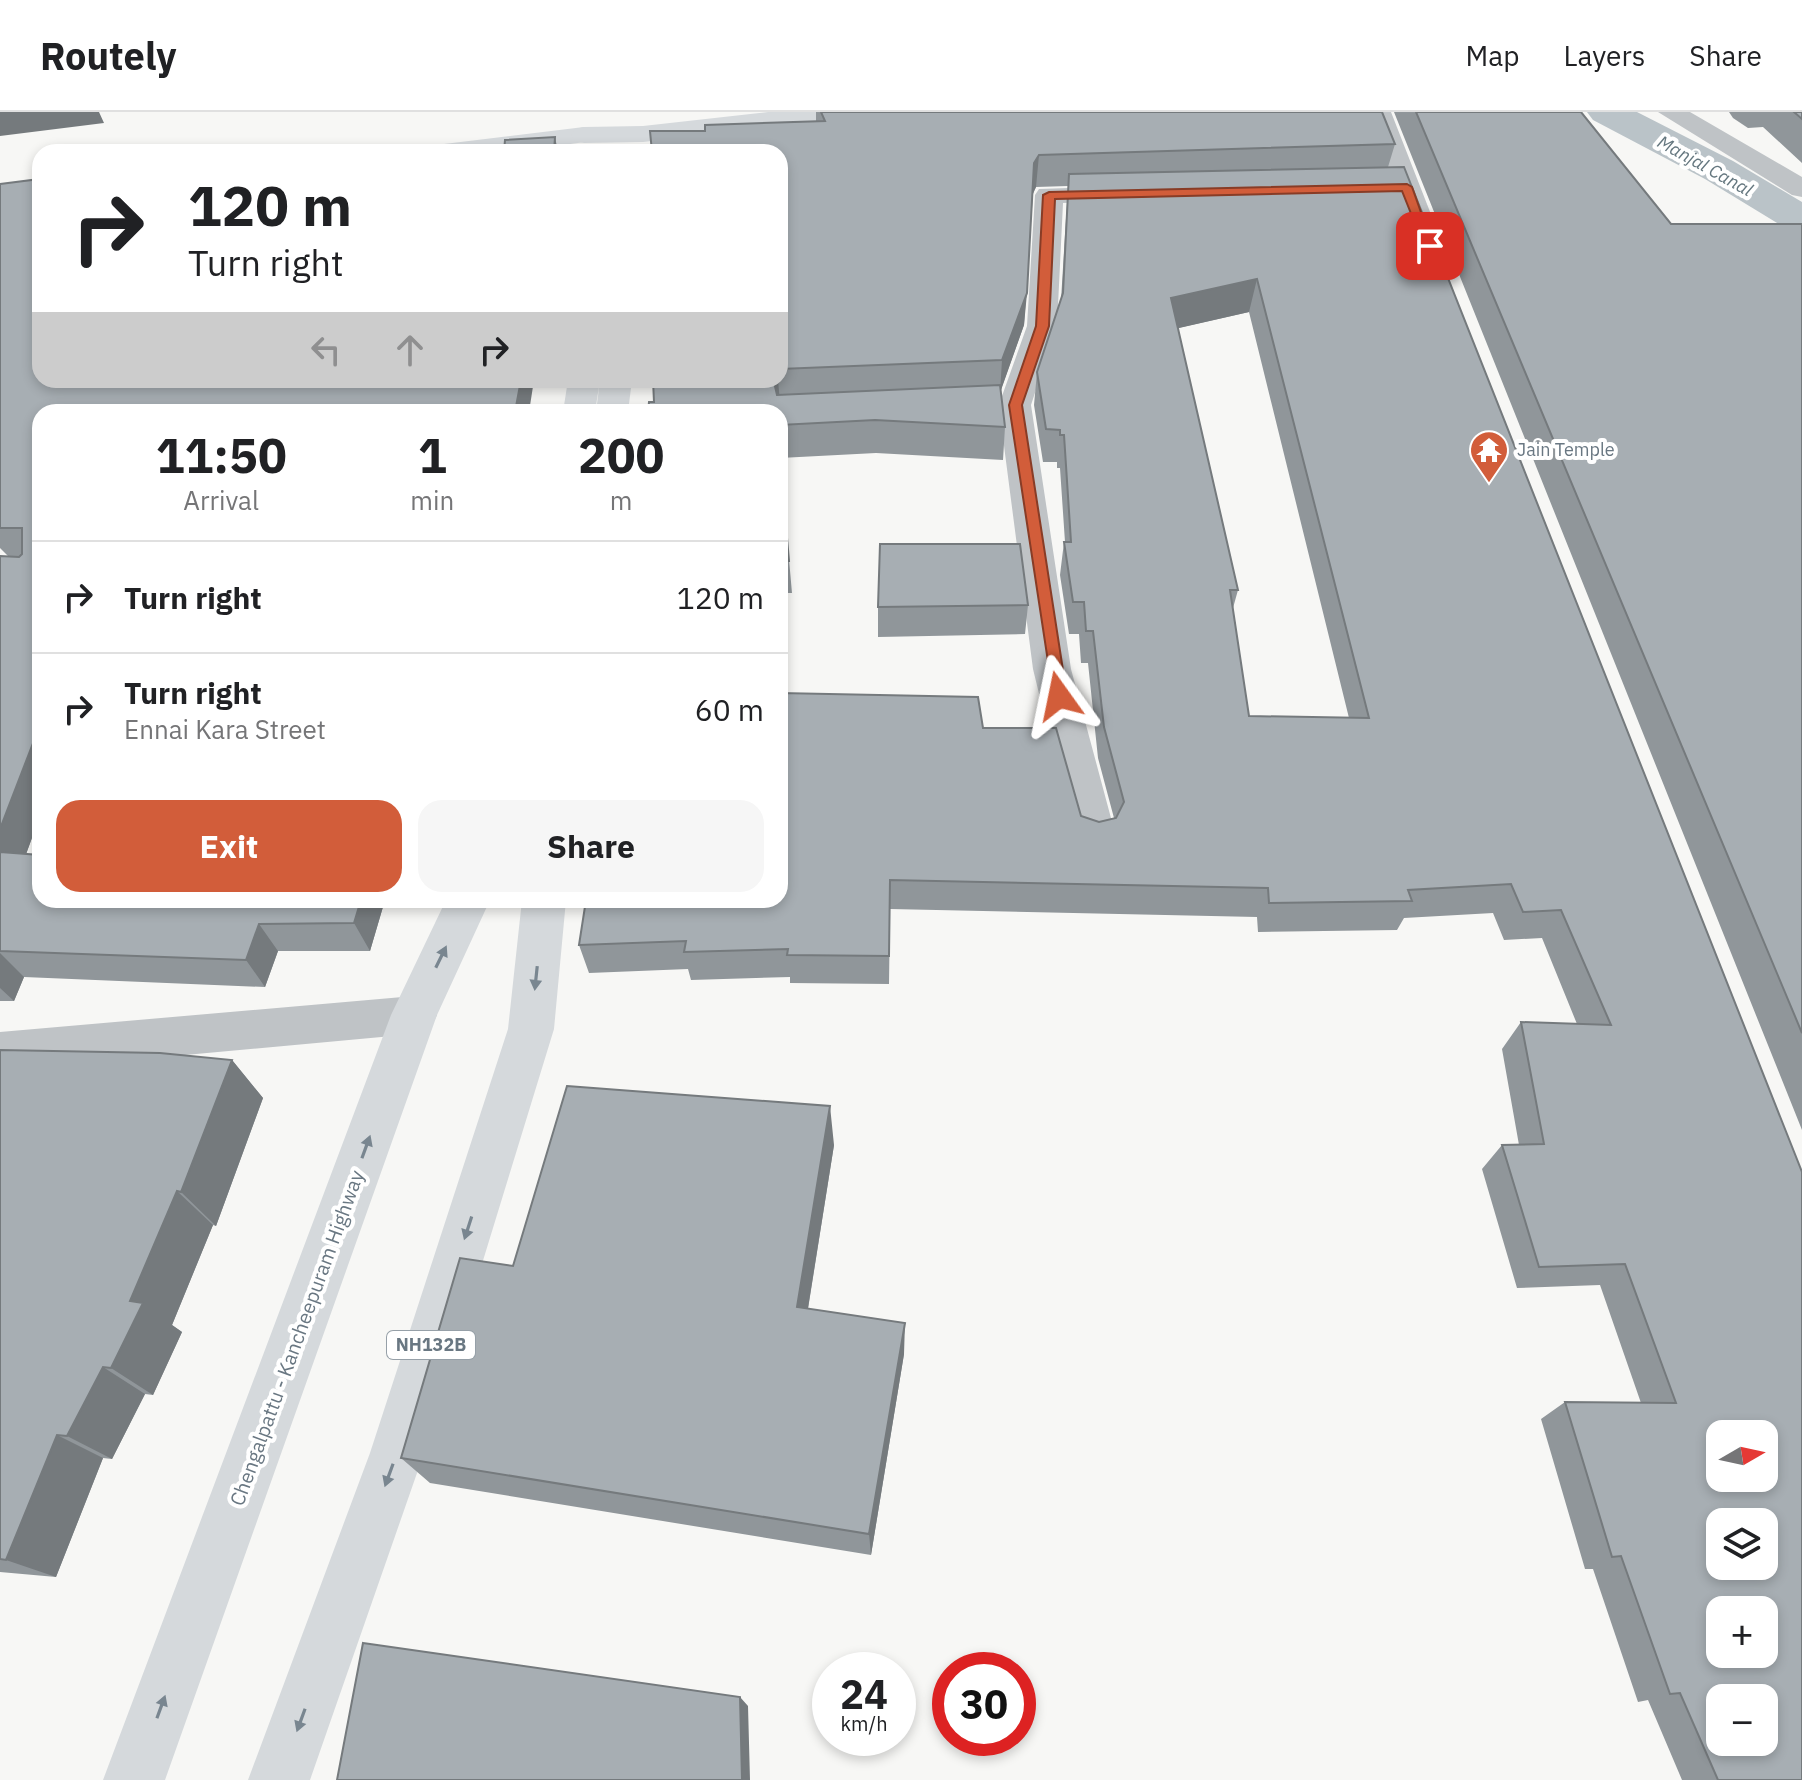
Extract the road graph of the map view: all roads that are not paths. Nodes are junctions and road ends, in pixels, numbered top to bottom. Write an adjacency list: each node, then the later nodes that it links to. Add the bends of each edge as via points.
1 (837, 112): 4 (main road)
2 (1378, 112): 9 (street, via 1391,188)
3 (1671, 112): 7 (street)
4 (729, 117): 5 (main road)
5 (632, 136): 6 (main road, via 584,135)
6 (510, 144)
7 (1802, 189)
8 (1158, 193): 10 (street, via 1049,195 1042,326)
9 (1435, 261)
10 (1015, 405): 11 (street); 12 (street, via 1052,669)
11 (905, 410)
12 (1094, 833)
13 (464, 908): 15 (main road, Chengalpattu - Kancheepuram Highway, one-way to 13)
14 (543, 908): 18 (main road, NH132B, one-way to 18, via 531,1029 397,1453)
15 (414, 1015): 16 (street); 17 (main road, Chengalpattu - Kancheepuram Highway, one-way to 15)
16 (0, 1052)
17 (134, 1780)
18 (279, 1780)

